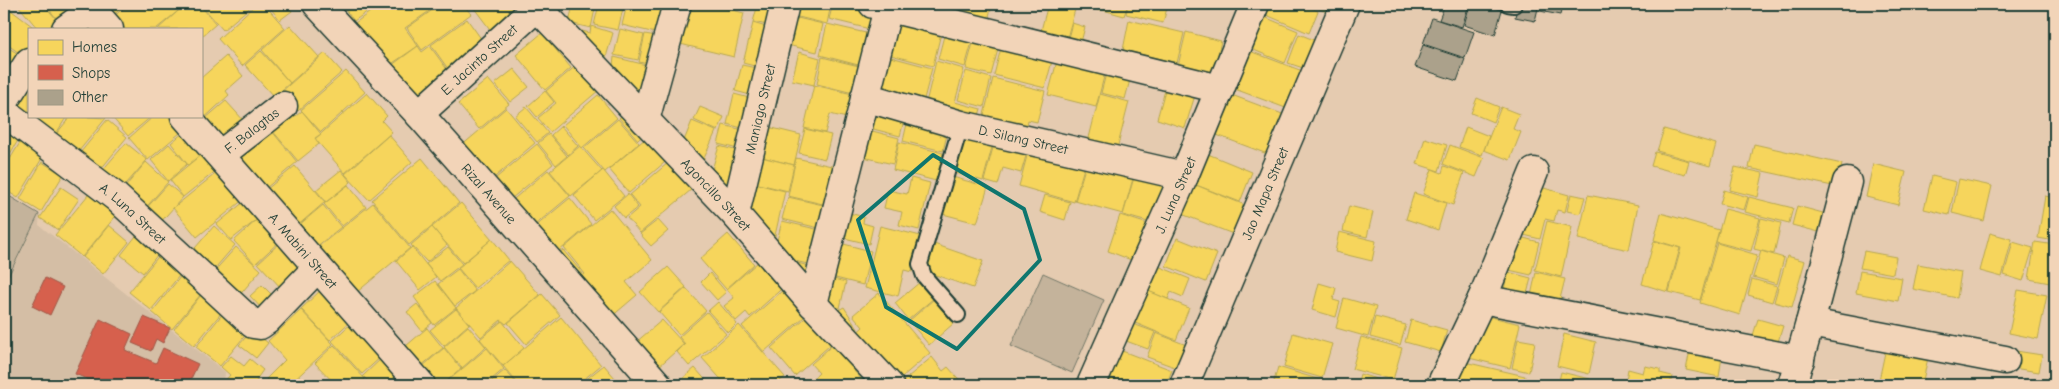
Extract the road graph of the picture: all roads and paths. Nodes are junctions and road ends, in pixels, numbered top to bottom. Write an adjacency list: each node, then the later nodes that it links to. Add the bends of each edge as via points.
1 (317, 4): 16 (street, Rizal Avenue)
2 (678, 4): 18 (street)
3 (784, 4): 24 (street, Maniago Street)
4 (1255, 4): 11 (street, J. Luna Street)
5 (1345, 4): 36 (street, Jao Mapa Street)
6 (537, 5): 16 (street, E. Jacinto Street); 18 (street, Agoncillo Street)
7 (881, 6): 11 (street); 12 (street)
8 (96, 14): 9 (street)
9 (68, 28)
10 (28, 64): 13 (street)
11 (1220, 89): 22 (street, J. Luna Street)
12 (865, 97): 19 (street, D. Silang Street); 27 (street)
13 (4, 102)
14 (283, 106): 20 (street, F. Balagtas)
15 (4, 112): 25 (street, A. Luna Street, via 116,197 253,324 260,325)
16 (419, 114): 33 (street, Rizal Avenue)
17 (187, 118): 20 (street, A. Mabini Street)
18 (645, 120): 24 (street, Agoncillo Street)
19 (961, 125): 22 (street, D. Silang Street); 28 (lane, via 920,264 924,276)
20 (220, 155): 25 (street, A. Mabini Street)
21 (1534, 172): 26 (street)
22 (1184, 176): 35 (street, J. Luna Street)
23 (1847, 182): 29 (street)
24 (735, 214): 27 (street, Agoncillo Street)
25 (317, 268): 32 (street, A. Mabini Street)
26 (1482, 298): 31 (street); 37 (street)
27 (813, 304): 34 (street, Agoncillo Street)
28 (958, 315)
29 (1810, 324): 30 (street); 31 (street)
30 (2005, 360)
31 (1796, 373)
32 (421, 385)
33 (658, 385)
34 (889, 385)
35 (1091, 385)
36 (1184, 385)
37 (1441, 385)

